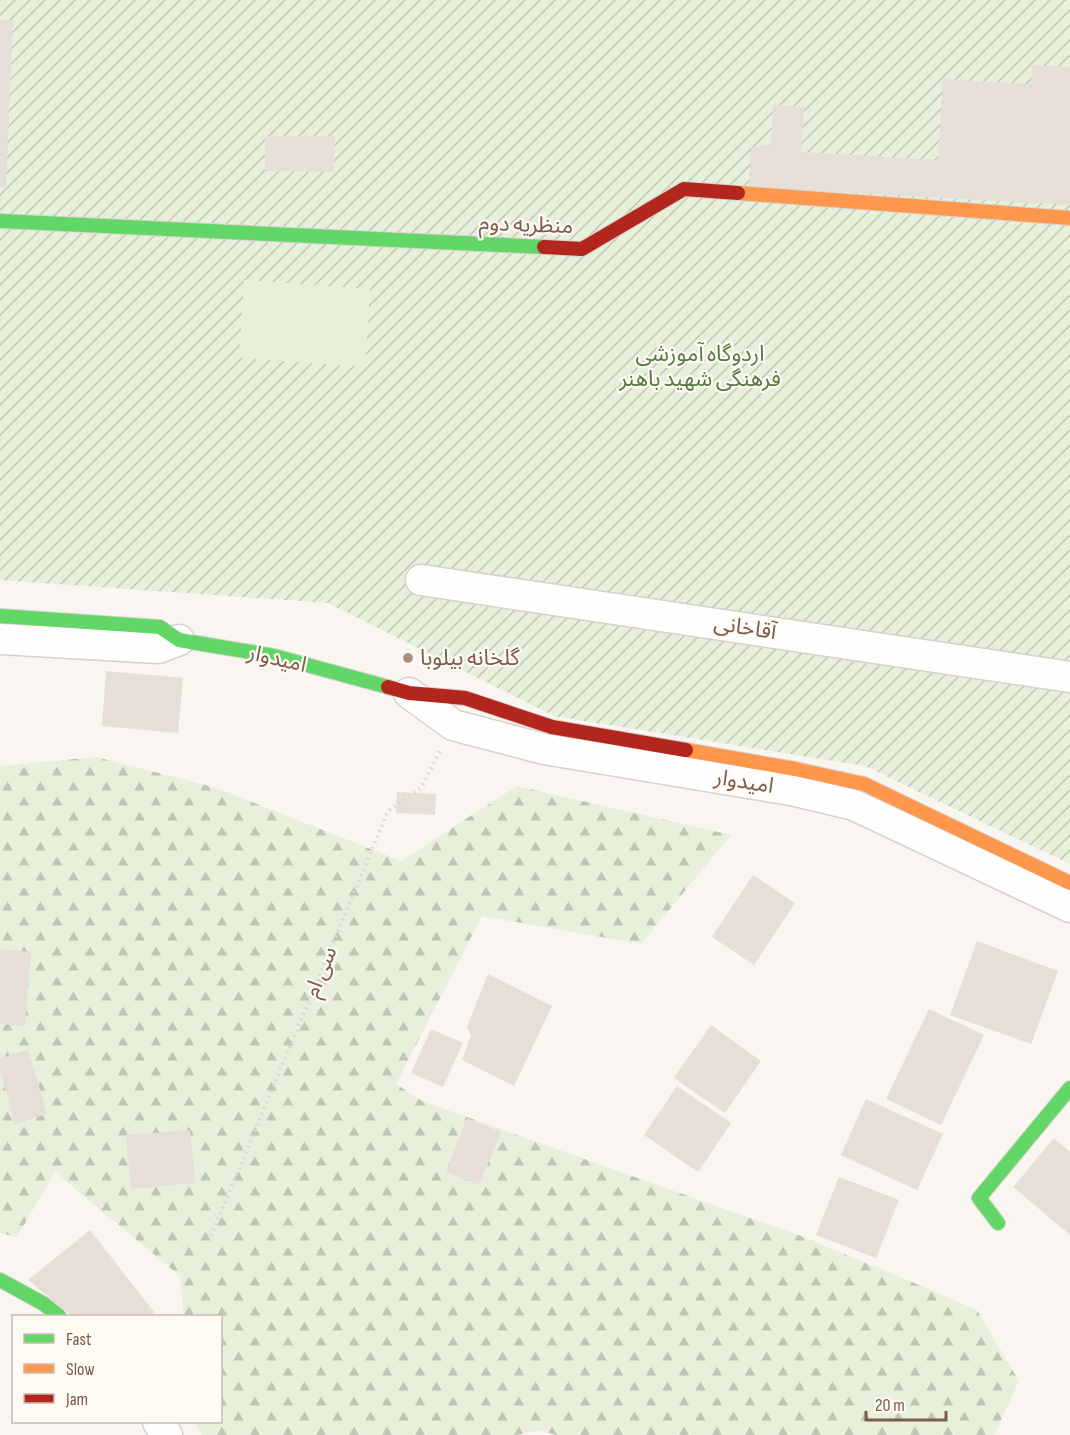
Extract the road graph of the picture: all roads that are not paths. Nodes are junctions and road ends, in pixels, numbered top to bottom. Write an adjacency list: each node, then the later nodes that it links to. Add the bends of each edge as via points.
1 (1070, 218): 2 (street, منظریه دوم, via 684,189 582,249)
2 (0, 221)
3 (421, 580): 7 (street, آقاخانی)
4 (0, 616): 6 (street, امیدوار, via 160,627)
5 (0, 639): 6 (street, امیدوار, via 158,648)
6 (179, 640): 8 (street, امیدوار, via 274,656)
7 (1070, 677)
8 (409, 693): 9 (street, امیدوار, via 465,698 552,728); 9 (street, امیدوار, via 453,725 544,749)
9 (793, 780): 10 (street, امیدوار, via 859,795)
10 (1007, 864): 11 (street, امیدوار); 12 (street, امیدوار)
11 (1070, 883)
12 (1070, 907)
13 (1070, 1088): 14 (street, via 979,1198)
14 (998, 1223)
15 (0, 1281): 16 (street)
16 (57, 1315)

